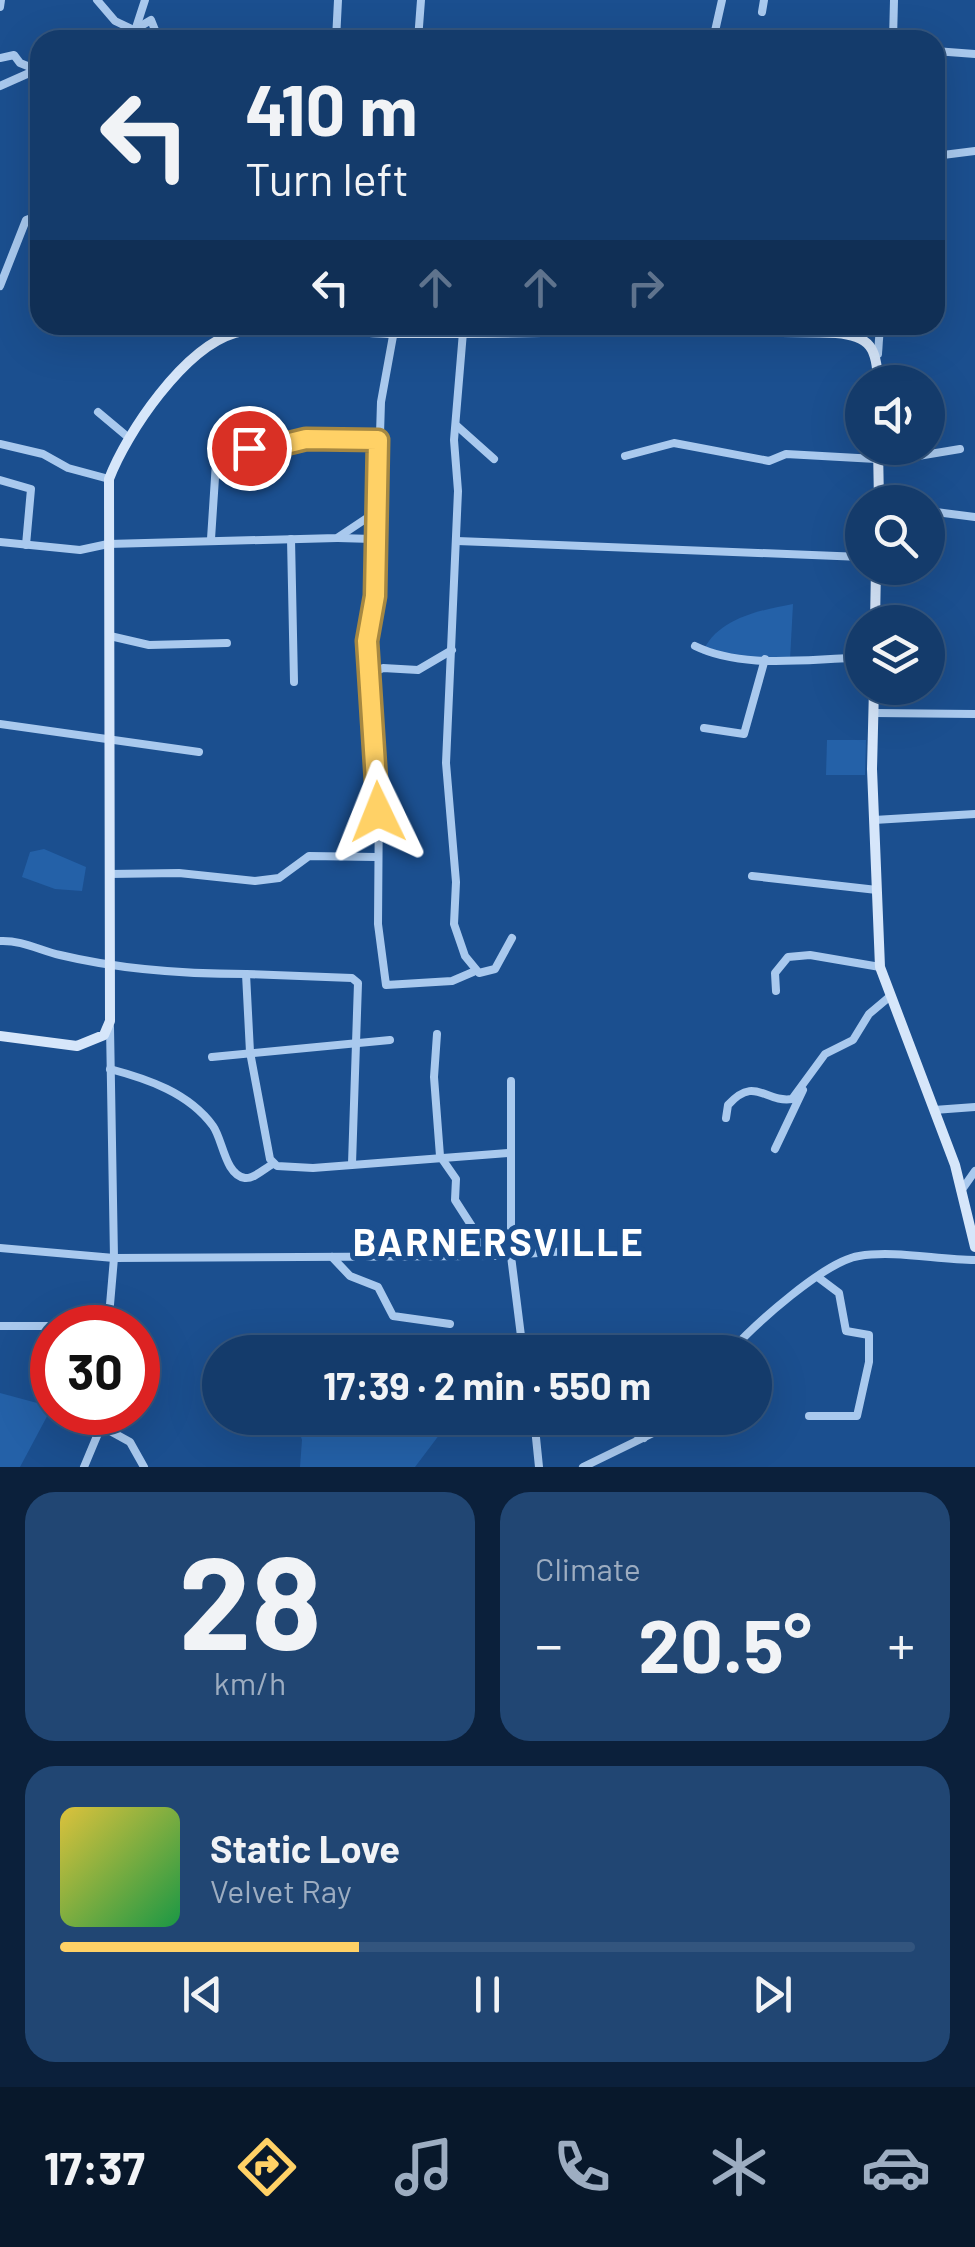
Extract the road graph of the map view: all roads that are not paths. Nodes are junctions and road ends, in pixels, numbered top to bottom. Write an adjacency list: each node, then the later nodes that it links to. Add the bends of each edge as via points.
1 (97, 0): 9 (street)
2 (145, 0): 10 (street)
3 (338, 0): 13 (street)
4 (421, 0): 14 (street)
5 (722, 0): 15 (street)
6 (764, 0): 8 (street)
7 (894, 0): 16 (street)
8 (762, 12)
9 (127, 30)
10 (135, 30)
11 (139, 30): 12 (street, via 151,20)
12 (155, 30)
13 (336, 30)
14 (419, 30)
15 (716, 30)
16 (893, 30)
17 (945, 52): 18 (street)
18 (975, 54)
19 (0, 58): 20 (street, via 14,55)
20 (30, 65)
21 (30, 73): 22 (street)
22 (0, 86)
23 (975, 152): 24 (street)
24 (945, 155)
25 (30, 218): 26 (street)
26 (13, 253): 27 (street); 28 (street)
27 (0, 258)
28 (0, 286)
29 (227, 335): 38 (main road, via 196,354)
30 (392, 335): 39 (street)
31 (464, 335): 37 (street)
32 (858, 335): 34 (main road)
33 (879, 335): 34 (street)
34 (878, 354): 35 (main road)
35 (878, 365)
36 (98, 412): 38 (street)
37 (456, 426): 45 (street); 55 (street)
38 (129, 438): 47 (main road)
39 (378, 440): 48 (street); 52 (street, via 217,446)
40 (0, 444): 47 (street)
41 (960, 450): 42 (street)
42 (945, 451)
43 (845, 454): 44 (street, via 786,454 769,462 674,443)
44 (625, 456)
45 (494, 459)
46 (0, 480): 58 (street, via 31,489)
47 (109, 480): 57 (main road)
48 (376, 512): 51 (street); 54 (street)
49 (945, 513): 50 (street)
50 (975, 517)
51 (337, 538): 53 (street); 54 (street)
52 (211, 539): 53 (street); 57 (street)
53 (291, 539): 67 (street)
54 (374, 539): 66 (street, via 367,641)
55 (456, 541): 59 (street); 63 (street)
56 (0, 542): 58 (street)
57 (108, 544): 58 (street, via 80,550); 60 (main road)
58 (26, 545)
59 (845, 555)
60 (110, 636): 61 (street, via 149,646); 73 (main road)
61 (227, 643)
62 (695, 646): 65 (street)
63 (452, 650): 66 (street, via 418,670 383,668); 85 (street, via 446,763 454,924)
64 (845, 658): 65 (street)
65 (765, 659): 72 (street, via 744,734)
66 (372, 674): 77 (street)
67 (294, 682)
68 (874, 705): 69 (main road)
69 (874, 713): 70 (street); 76 (main road)
70 (975, 714)
71 (0, 724): 73 (street)
72 (704, 728)
73 (106, 738): 74 (street); 78 (main road)
74 (199, 752)
75 (975, 814): 76 (street)
76 (874, 820): 80 (main road)
77 (376, 856): 78 (street, via 309,856 271,880); 85 (street, via 386,986 452,981)
78 (109, 874): 83 (main road)
79 (752, 876): 80 (street)
80 (877, 890): 84 (main road)
81 (512, 938): 85 (street, via 490,973)
82 (0, 941): 83 (street)
83 (110, 962): 86 (street); 89 (main road)
84 (880, 967): 87 (street, via 810,955 788,958 776,974); 88 (main road)
85 (473, 972)
86 (246, 974): 93 (street, via 356,980); 94 (street)
87 (776, 992)
88 (888, 998): 98 (street, via 853,1040 825,1054); 100 (main road)
89 (110, 1021): 91 (main road, via 104,1035 77,1046); 96 (street)
90 (438, 1034): 104 (street)
91 (0, 1036)
92 (390, 1040): 93 (street)
93 (355, 1042): 94 (street); 106 (street)
94 (250, 1052): 95 (street); 105 (street)
95 (212, 1056)
96 (110, 1070): 105 (street, via 150,1080 202,1110 242,1178); 115 (street)
97 (511, 1081): 103 (street)
98 (804, 1086): 101 (street, via 784,1101 757,1090 742,1093 728,1105); 102 (street)
99 (975, 1106): 100 (street)
100 (934, 1110): 108 (main road)
101 (726, 1118)
102 (776, 1149)
103 (508, 1153): 104 (street); 113 (street)
104 (440, 1156): 106 (street); 112 (street, via 456,1179 454,1200)
105 (273, 1164): 106 (street)
106 (352, 1164)
107 (975, 1171): 108 (street)
108 (961, 1191): 109 (main road)
109 (975, 1247)
110 (0, 1248): 115 (street)
111 (569, 1251): 113 (street)
112 (492, 1256): 113 (street); 114 (street)
113 (511, 1256): 122 (street)
114 (332, 1257): 115 (street); 119 (street, via 350,1276 378,1287 393,1316)
115 (114, 1258): 118 (street)
116 (975, 1260): 117 (street, via 866,1254)
117 (818, 1278): 123 (street); 124 (street, via 840,1293 846,1331 869,1335 870,1350 857,1416)
118 (110, 1305)
119 (450, 1324)
120 (0, 1326): 121 (street)
121 (30, 1326)
122 (520, 1335)
123 (747, 1335)
124 (809, 1416)
125 (97, 1435): 132 (street)
126 (117, 1435): 133 (street, via 130,1442)
127 (536, 1435): 131 (street)
128 (638, 1435): 130 (street)
129 (650, 1435): 130 (street)
130 (644, 1438): 136 (street)
131 (538, 1450): 134 (street); 135 (street)
132 (84, 1467)
133 (144, 1467)
134 (531, 1467)
135 (539, 1467)
136 (583, 1467)

